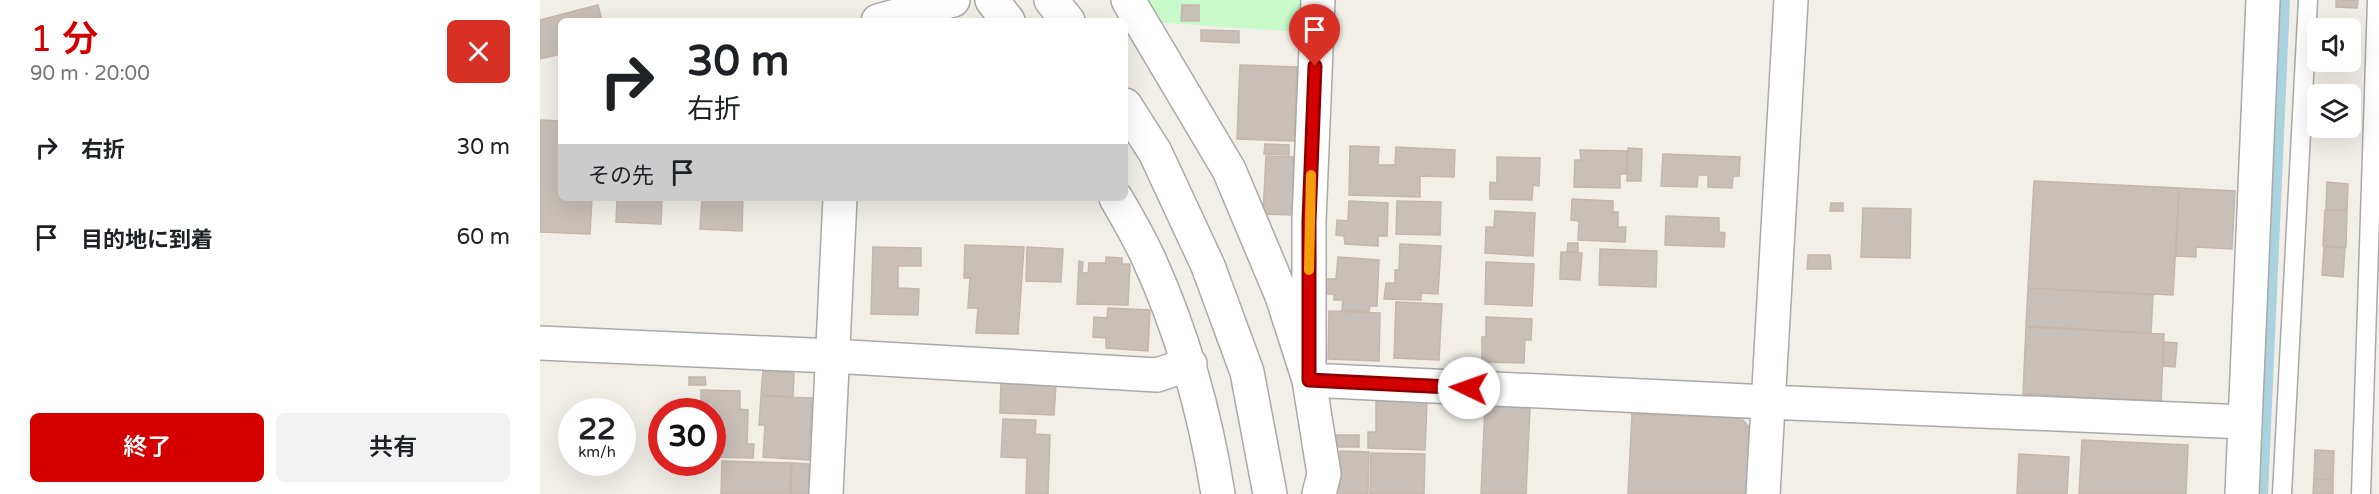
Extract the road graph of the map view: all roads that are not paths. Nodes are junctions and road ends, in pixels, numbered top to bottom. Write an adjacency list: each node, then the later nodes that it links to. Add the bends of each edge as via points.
1 (953, 0): 10 (street)
2 (992, 0): 11 (street)
3 (1051, 0): 12 (street)
4 (1128, 0): 19 (street, via 1229,170 1282,296)
5 (1318, 0): 19 (street, via 1309,221)
6 (1791, 0): 20 (street)
7 (2263, 0): 21 (street)
8 (2308, 0): 28 (lane)
9 (2377, 0): 29 (lane)
10 (889, 18)
11 (1006, 18)
12 (1066, 18)
13 (1128, 110): 22 (street, via 1155,152 1208,266 1247,372)
14 (840, 201): 17 (street)
15 (1118, 201): 18 (street, via 1147,255)
16 (540, 343): 17 (street)
17 (832, 356): 18 (street, via 1157,375); 23 (street)
18 (1190, 364): 24 (street)
19 (1309, 380): 20 (street); 25 (street, via 1324,474)
20 (1768, 402): 21 (street); 26 (street)
21 (2245, 422): 27 (street)
22 (1268, 484)
23 (826, 494)
24 (1218, 494)
25 (1319, 494)
26 (1763, 494)
27 (2242, 494)
28 (2282, 494)
29 (2361, 494)

